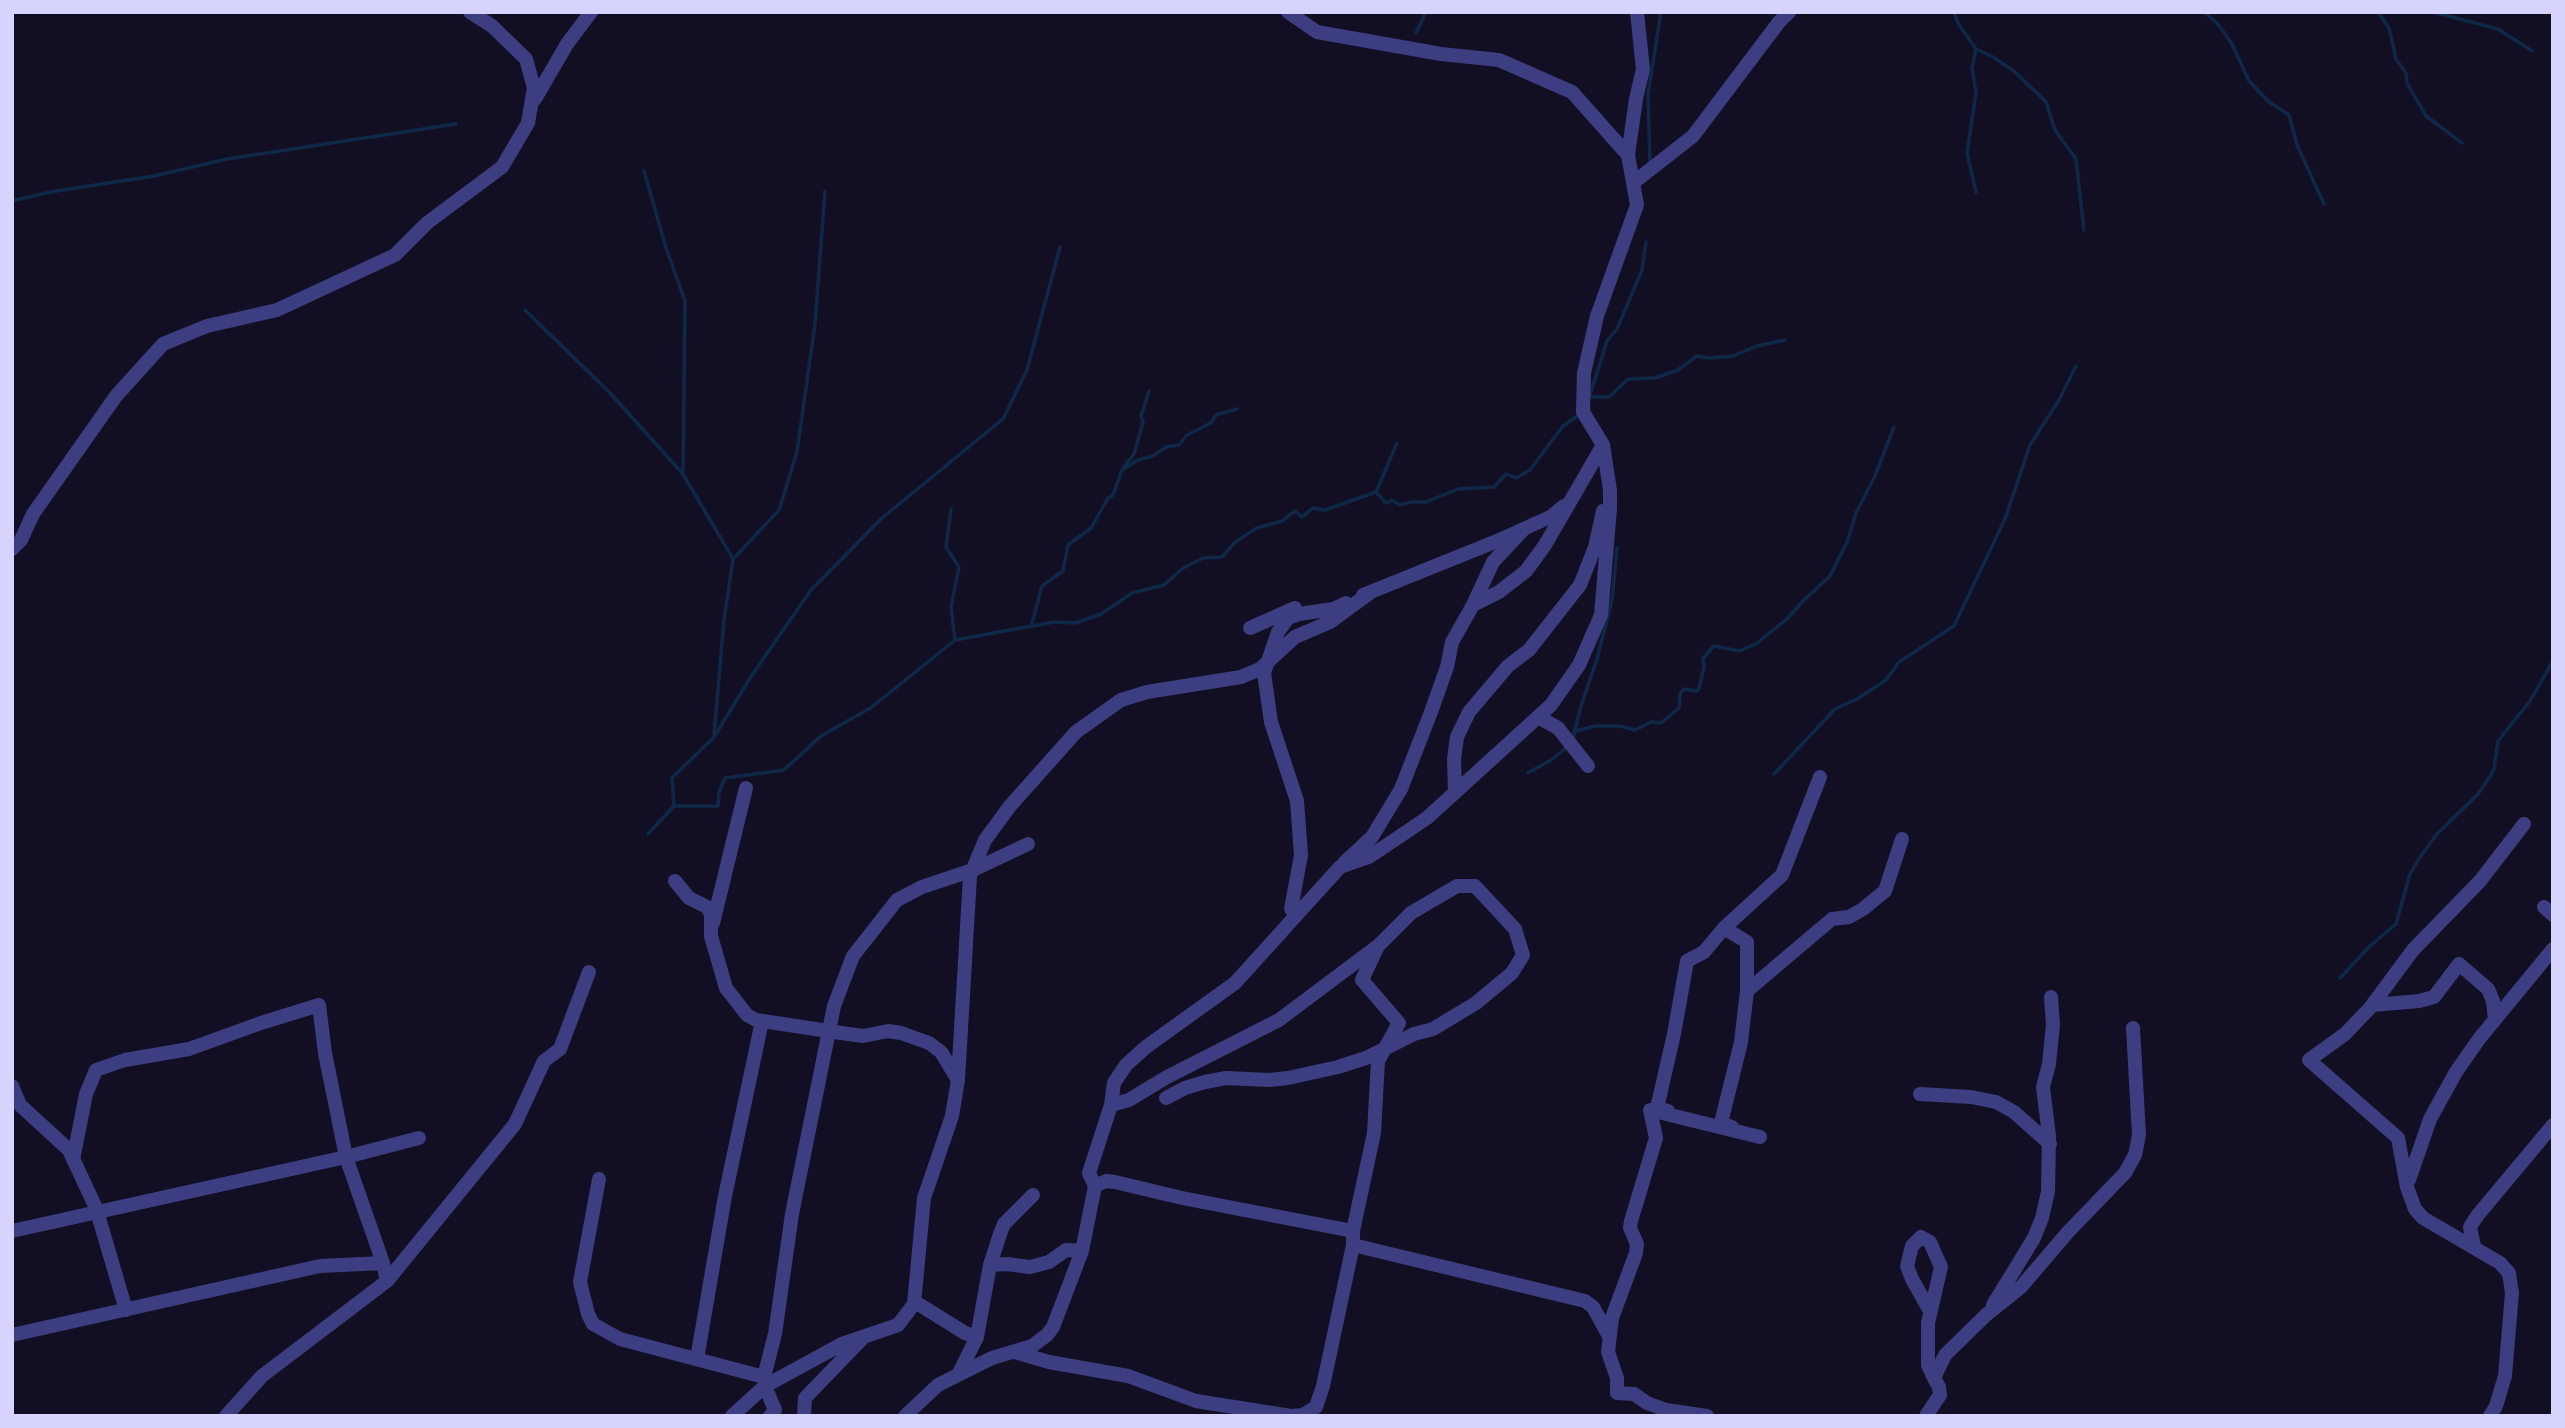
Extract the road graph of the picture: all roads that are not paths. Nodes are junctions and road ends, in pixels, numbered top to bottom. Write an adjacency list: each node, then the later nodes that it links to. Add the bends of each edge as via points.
1 (470, 12): 6 (street, via 526,59 534,88)
2 (591, 12): 6 (street)
3 (1288, 12): 7 (street, via 1317,32 1499,60 1572,92)
4 (1637, 12): 7 (street, via 1643,69)
5 (1789, 12): 8 (street, via 1693,136)
6 (531, 106): 13 (street, via 528,123 502,166 427,223 395,255 277,310 207,326 163,344 116,396)
7 (1628, 155): 8 (street)
8 (1633, 183): 9 (street, via 1637,205 1597,316 1584,373 1583,412)
9 (1603, 445): 10 (street); 11 (street)
10 (1610, 490): 19 (street, via 1601,615 1579,665); 23 (street, via 1580,586 1530,650 1508,666 1469,712 1457,737)
11 (1573, 498): 12 (street, via 1552,516); 16 (street, via 1527,571 1499,593)
12 (1524, 529): 14 (street); 16 (street, via 1493,562)
13 (12, 549)
14 (1371, 592): 15 (street); 18 (street, via 1330,622 1295,636)
15 (1353, 599): 17 (street, via 1289,609); 18 (street, via 1333,609 1287,618)
16 (1473, 605): 27 (street, via 1452,642 1432,712 1401,789 1372,837)
17 (1250, 628)
18 (1266, 664): 28 (street, via 1241,677 1121,699 1076,732 1010,806 985,840); 30 (street, via 1271,722 1297,801 1300,864)
19 (1538, 717): 20 (street, via 1558,728); 23 (street)
20 (1588, 766)
21 (1820, 777): 31 (street, via 1782,874)
22 (746, 788): 32 (street)
23 (1455, 793): 27 (street, via 1369,857)
24 (2524, 824): 39 (street, via 2480,881 2413,950)
25 (1902, 839): 37 (street, via 1885,891 1849,917 1832,919)
26 (1028, 844): 28 (street)
27 (1340, 867): 30 (street, via 1319,879); 36 (street)
28 (973, 870): 43 (street, via 897,900 853,956); 46 (street)
29 (675, 881): 32 (street, via 689,898 707,907)
30 (1291, 909): 36 (street)
31 (1724, 928): 37 (street, via 1747,942); 50 (street, via 1704,952 1687,961 1657,1108)
32 (712, 931): 41 (street, via 726,988 747,1015)
33 (1378, 945): 44 (street, via 1279,1020); 45 (street, via 1362,980 1399,1024); 45 (street, via 1430,901 1457,886 1475,886 1515,929 1523,955 1512,973 1476,1003 1433,1029)
34 (2553, 949): 40 (street)
35 (589, 972): 67 (street, via 560,1049 544,1061 515,1124)
36 (1235, 983): 49 (street, via 1126,1065 1114,1083)
37 (1747, 991): 50 (street, via 1741,1042)
38 (2051, 997): 53 (street, via 2053,1025 2043,1087)
39 (2373, 1005): 40 (street, via 2434,997 2459,964 2488,989); 58 (street, via 2345,1034 2309,1060 2398,1138)
40 (2495, 1020): 58 (street, via 2440,1098)
41 (762, 1021): 43 (street); 77 (street)
42 (2133, 1028): 71 (street, via 2140,1135 2135,1155 2125,1173 2021,1287)
43 (828, 1031): 46 (street, via 863,1036 888,1031 929,1043 941,1052); 80 (street)
44 (1229, 1046): 45 (street, via 1166,1098 1185,1087 1226,1078 1269,1080 1313,1073); 49 (street, via 1129,1100)
45 (1384, 1048): 62 (street, via 1378,1061 1374,1133)
46 (958, 1080): 68 (street, via 952,1116 924,1198)
47 (12, 1086): 55 (street, via 20,1105)
48 (1920, 1094): 53 (street, via 1996,1102)
49 (1111, 1105): 57 (street, via 1089,1172)
50 (1721, 1123): 74 (street, via 1760,1137 1650,1110 1656,1138 1631,1221 1636,1253)
51 (2553, 1125): 63 (street, via 2477,1216 2470,1227)
52 (419, 1138): 54 (street)
53 (2049, 1144): 71 (street, via 2048,1192 2042,1218)
54 (346, 1157): 55 (street, via 319,1005 189,1049 96,1070 86,1094); 60 (street); 65 (street)
55 (73, 1160): 60 (street)
56 (599, 1179): 77 (street, via 580,1282 593,1324 620,1339)
57 (1095, 1186): 62 (street, via 1115,1182); 64 (street)
58 (2407, 1187): 63 (street, via 2423,1217)
59 (1033, 1195): 66 (street, via 1004,1224)
60 (97, 1211): 61 (street); 69 (street)
61 (12, 1231)
62 (1353, 1238): 74 (street, via 1585,1301); 76 (street, via 1321,1395 1316,1406 1303,1415 1196,1401 1128,1376)
63 (2474, 1246): 89 (street, via 2510,1273 2512,1281 2505,1376)
64 (1082, 1251): 66 (street, via 1066,1250 1049,1262 1030,1267); 76 (street, via 1047,1335)
65 (383, 1263): 67 (street); 69 (street, via 320,1266)
66 (990, 1265): 75 (street)
67 (387, 1281): 82 (street, via 262,1376)
68 (914, 1304): 72 (street, via 898,1325); 75 (street)
69 (126, 1310): 73 (street)
70 (1930, 1311): 79 (street, via 1928,1365)
71 (1986, 1315): 79 (street, via 1945,1355)
72 (867, 1334): 80 (street); 85 (street, via 805,1398)
73 (12, 1335)
74 (1608, 1336): 81 (street, via 1617,1393 1634,1394)
75 (977, 1337): 78 (street)
76 (1015, 1352): 78 (street)
77 (697, 1359): 80 (street)
78 (958, 1375): 86 (street, via 927,1394)
79 (1934, 1378): 88 (street, via 1940,1395)
80 (765, 1381): 83 (street); 84 (street, via 775,1410)
81 (1679, 1414): 87 (street)
82 (226, 1416)
83 (732, 1416)
84 (769, 1416)
85 (804, 1416)
86 (905, 1416)
87 (1707, 1416)
88 (1926, 1416)
89 (2490, 1416)

